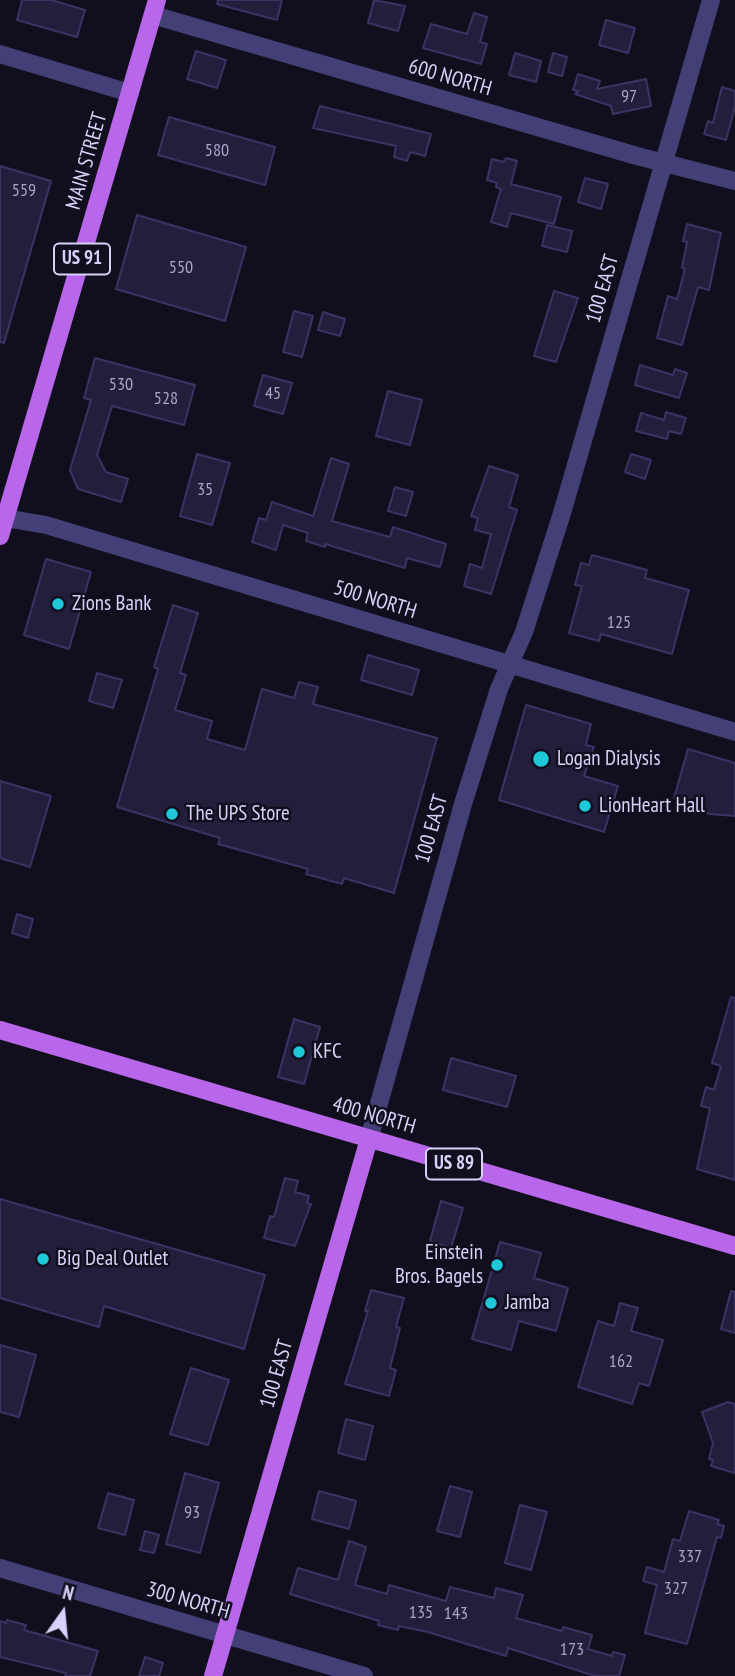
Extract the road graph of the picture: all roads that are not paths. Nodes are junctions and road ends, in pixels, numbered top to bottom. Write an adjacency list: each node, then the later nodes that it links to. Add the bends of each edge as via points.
1 (711, 0): 5 (street, 100 EAST)
2 (155, 7): 4 (main road, MAIN STREET / US 91); 5 (street, 600 NORTH)
3 (0, 54): 4 (street)
4 (130, 93): 7 (main road, MAIN STREET / US 91)
5 (664, 162): 6 (street, 600 NORTH); 9 (street, 100 EAST, via 562,513)
6 (735, 181)
7 (3, 517): 8 (main road, MAIN STREET / US 91); 9 (street, 500 NORTH, via 46,525)
8 (0, 537)
9 (509, 665): 10 (street, 500 NORTH); 12 (street, 100 EAST, via 463,804)
10 (735, 732)
11 (0, 1030): 12 (main road, 400 NORTH / US 89)
12 (369, 1139): 13 (main road, 400 NORTH / US 89); 15 (main road, 100 EAST)
13 (735, 1246)
14 (0, 1568): 15 (street, 300 NORTH)
15 (224, 1635): 16 (main road, 100 EAST); 17 (street, 300 NORTH)
16 (213, 1676)
17 (364, 1676)

